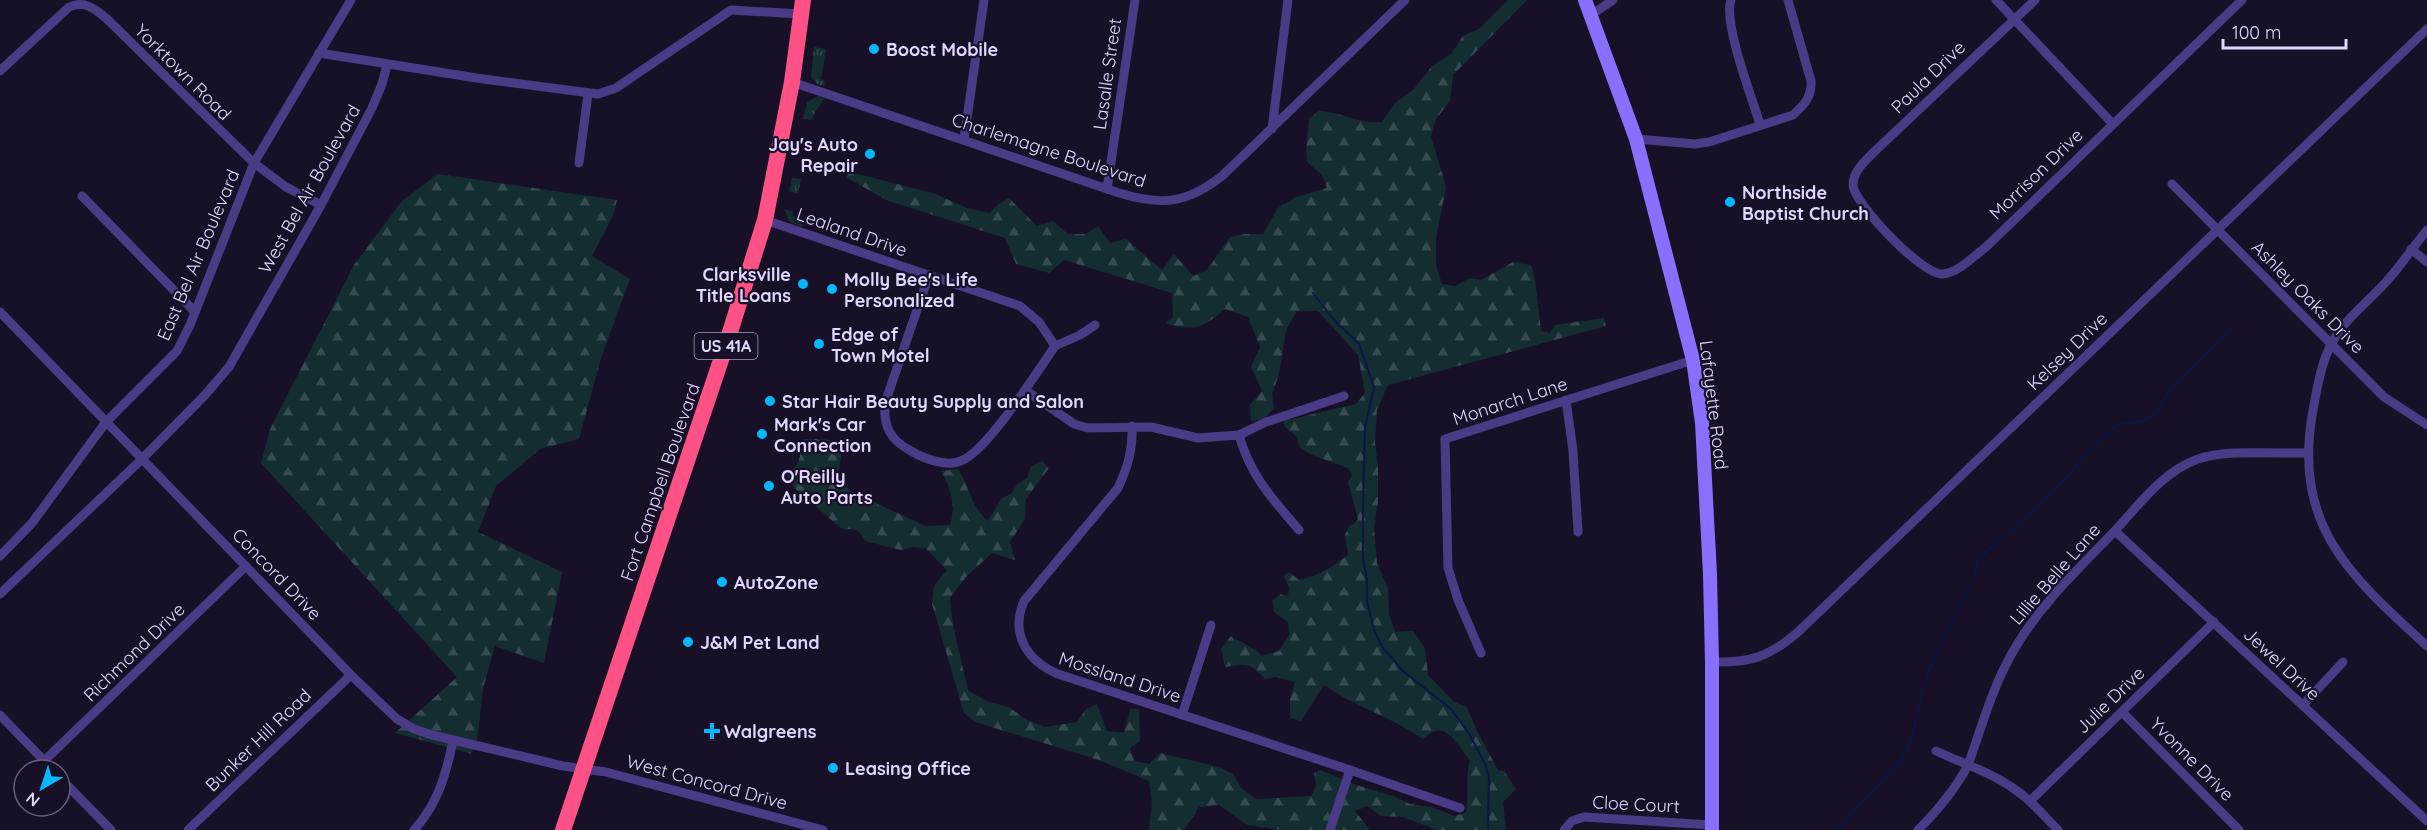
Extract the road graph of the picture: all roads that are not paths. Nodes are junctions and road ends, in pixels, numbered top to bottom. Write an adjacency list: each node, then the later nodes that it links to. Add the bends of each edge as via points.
1 (351, 0): 19 (street, East Bel Air Boulevard)
2 (727, 0): 15 (street)
3 (984, 0): 27 (street)
4 (1135, 0): 33 (street, Lasalle Street)
5 (1288, 0): 26 (street)
6 (1405, 0): 26 (street, Charlemagne Boulevard)
7 (1585, 0): 16 (main road, Lafayette Road)
8 (1613, 0): 16 (street)
9 (1731, 0): 25 (street, via 1730,26)
10 (1788, 0): 25 (street, via 1808,68 1811,94 1793,115)
11 (1996, 0): 17 (street)
12 (2035, 0): 17 (street, Paula Drive)
13 (2242, 0): 24 (street, Morrison Drive)
14 (802, 7): 15 (street); 22 (highway, Fort Campbell Boulevard / US 41A)
15 (731, 10): 23 (street, via 616,88)
16 (1591, 15): 28 (main road, Lafayette Road)
17 (2014, 18): 24 (street); 32 (street, Paula Drive, via 1875,151 1857,171)
18 (2427, 29): 37 (street, Kelsey Drive)
19 (319, 53): 20 (street); 29 (street, East Bel Air Boulevard)
20 (387, 65): 23 (street); 35 (street, West Bel Air Boulevard, via 372,108)
21 (0, 71): 29 (street, Yorktown Road, via 69,7 88,5)
22 (792, 82): 27 (street, Charlemagne Boulevard); 36 (highway, Fort Campbell Boulevard / US 41A)
23 (588, 94): 30 (street)
24 (2112, 123): 32 (street, Morrison Drive, via 1986,247 1960,267 1942,274 1916,261 1861,204)
25 (1760, 124): 28 (street, via 1695,144)
26 (1271, 130): 33 (street, Charlemagne Boulevard, via 1222,176 1184,199 1149,201)
27 (964, 139): 33 (street, Charlemagne Boulevard)
28 (1636, 139): 47 (main road, Lafayette Road)
29 (254, 163): 35 (street, Yorktown Road, via 286,187); 43 (street, East Bel Air Boulevard)
30 (579, 163)
31 (2172, 184): 37 (street, Ashley Oaks Drive)
32 (1853, 185)
33 (1107, 189)
34 (82, 196): 43 (street)
35 (321, 205): 56 (street, West Bel Air Boulevard, via 228,367)
36 (765, 220): 41 (street, Lealand Drive); 79 (highway, Fort Campbell Boulevard / US 41A)
37 (2218, 230): 45 (street, Ashley Oaks Drive); 67 (street, Kelsey Drive, via 1797,633 1765,655)
38 (2427, 230): 39 (street)
39 (2411, 249): 40 (street); 45 (street)
40 (2427, 262)
41 (929, 275): 46 (street, Lealand Drive, via 1020,306 1039,322); 48 (street, via 885,403 884,418 893,438 926,458 948,463 962,461 975,452)
42 (0, 312): 51 (street, Concord Drive)
43 (195, 312): 51 (street, East Bel Air Boulevard, via 177,351)
44 (1095, 325): 46 (street)
45 (2331, 345): 52 (street, Ashley Oaks Drive, via 2385,397); 55 (street, via 2318,382)
46 (1055, 346): 48 (street)
47 (1693, 360): 50 (street, Monarch Lane); 67 (main road, Lafayette Road, via 1702,423)
48 (1025, 390): 53 (street, via 1074,424 1088,428)
49 (1344, 396): 54 (street)
50 (1566, 400): 59 (street); 66 (street, Monarch Lane, via 1445,439 1448,568)
51 (106, 422): 56 (street, Concord Drive); 60 (street, East Bel Air Boulevard, via 32,523)
52 (2427, 424)
53 (1132, 426): 54 (street, via 1198,438); 72 (street, Mossland Drive, via 1133,448 1118,488 1024,601 1020,611 1021,639 1026,651 1045,669)
54 (1239, 435): 57 (street, via 1246,460 1261,486)
55 (2307, 453): 58 (street, Lillie Belle Lane, via 2233,454 2192,461 2156,488); 65 (street, via 2318,513 2334,548 2361,584)
56 (142, 459): 61 (street, Concord Drive); 62 (street, West Bel Air Boulevard)
57 (1299, 530)
58 (2115, 531): 63 (street, Jewel Drive); 78 (street, Lillie Belle Lane, via 2043,608 2018,642)
59 (1578, 532)
60 (0, 556)
61 (246, 566): 69 (street, Concord Drive); 77 (street, Richmond Drive)
62 (0, 594)
63 (2214, 622): 70 (street, Jewel Drive); 71 (street, Julie Drive)
64 (1211, 625): 72 (street)
65 (2427, 646)
66 (1481, 653)
67 (1713, 662): 85 (main road, Lafayette Road)
68 (2343, 662): 70 (street)
69 (351, 675): 74 (street, Concord Drive, via 397,719 414,729); 87 (street, Bunker Hill Road)
70 (2303, 705): 84 (street, Jewel Drive)
71 (2122, 712): 82 (street, Julie Drive); 95 (street, Yvonne Drive)
72 (1182, 715): 80 (street, Mossland Drive)
73 (0, 716): 76 (street)
74 (453, 741): 79 (street, Concord Drive); 88 (street, via 437,796)
75 (1936, 751): 78 (street)
76 (41, 758)
77 (47, 758)
78 (1968, 765): 82 (street, via 2001,780); 93 (street, Lillie Belle Lane, via 1956,789)
79 (583, 769): 89 (highway, Fort Campbell Boulevard / US 41A); 90 (street, West Concord Drive)
80 (1350, 770): 83 (street, Mossland Drive); 91 (street)
81 (72, 790): 86 (street)
82 (2030, 801): 94 (street)
83 (1460, 808)
84 (2427, 821)
85 (1712, 827): 92 (street, Cloe Court, via 1584,817 1572,820)
86 (111, 830)
87 (188, 830)
88 (414, 830)
89 (563, 830)
90 (823, 830)
91 (1330, 830)
92 (1564, 830)
93 (1918, 830)
94 (2058, 830)
95 (2239, 830)

